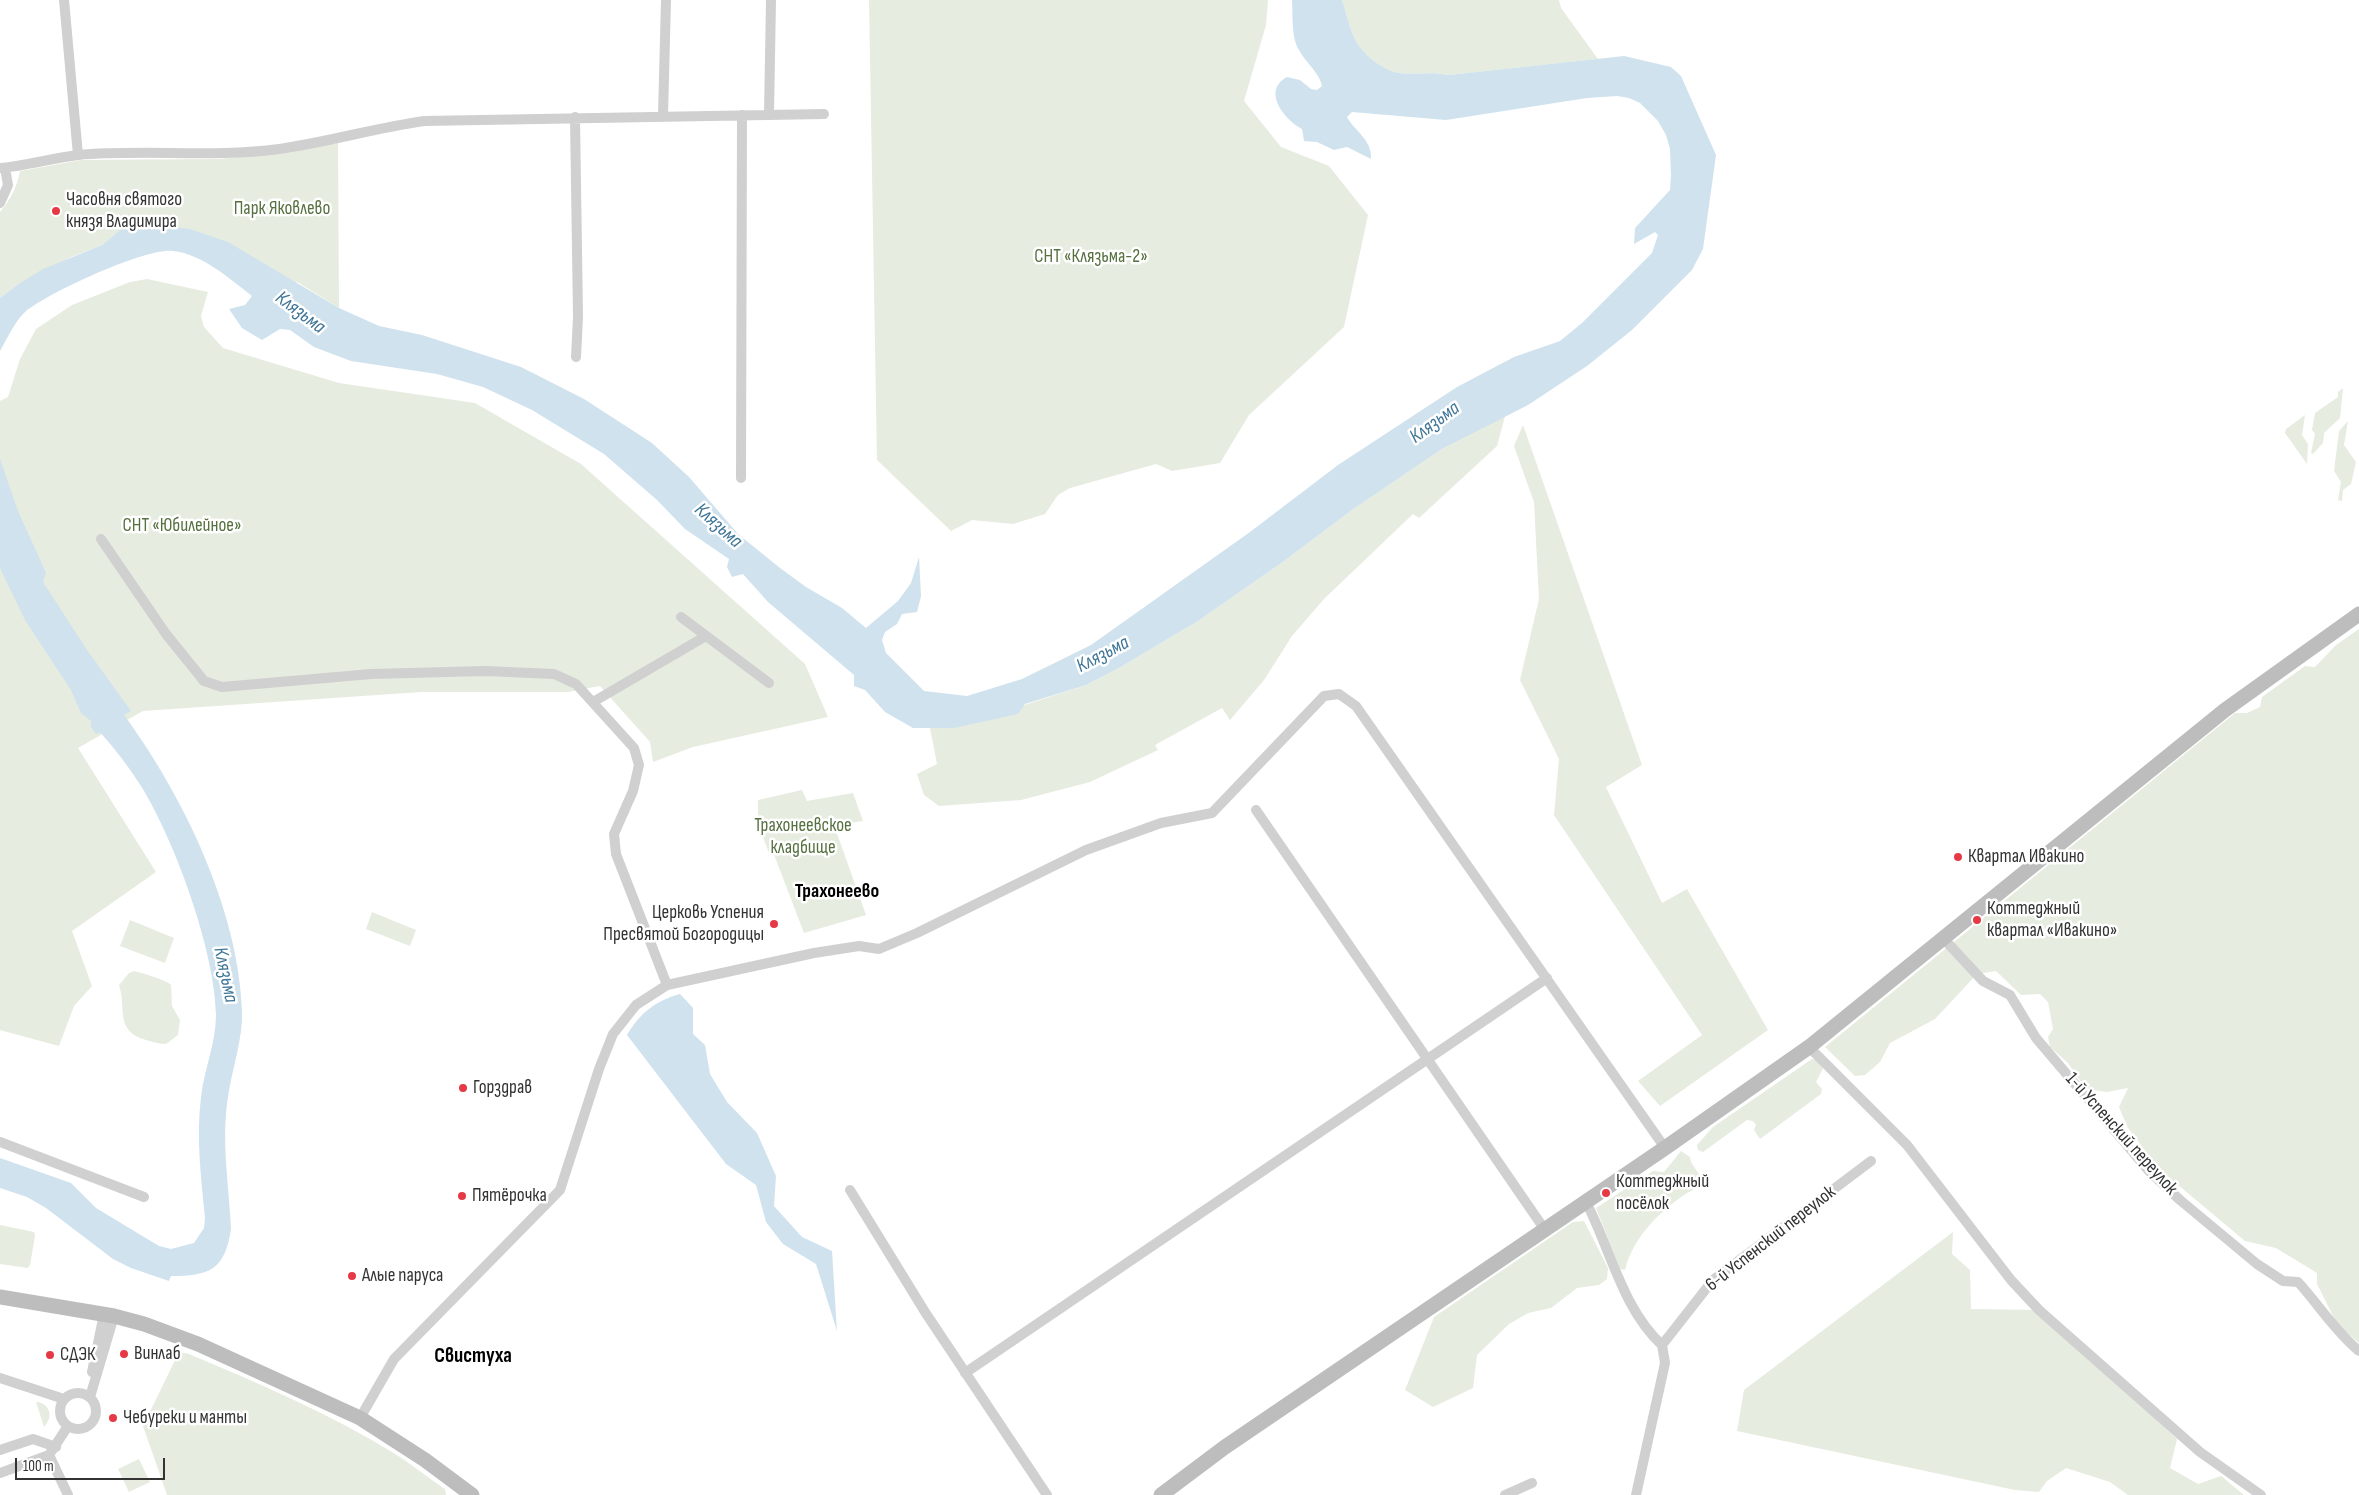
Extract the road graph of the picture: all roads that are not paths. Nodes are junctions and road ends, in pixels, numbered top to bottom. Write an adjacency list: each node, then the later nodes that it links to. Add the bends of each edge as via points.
1 (64, 0): 9 (street)
2 (666, 0): 7 (street)
3 (771, 0): 4 (street)
4 (769, 114): 5 (street); 6 (street)
5 (824, 114)
6 (742, 115): 7 (street); 13 (street)
7 (663, 116): 8 (street)
8 (575, 117): 9 (street, via 424,121 252,152); 12 (street)
9 (78, 155): 10 (street)
10 (3, 168): 11 (street, via 8,185)
11 (0, 203)
12 (576, 357)
13 (741, 478)
14 (101, 539): 19 (street, via 166,634 204,681 222,687 371,674 485,671 554,674 576,684)
15 (2359, 614): 21 (main road, via 2225,710)
16 (681, 617): 17 (street)
17 (706, 636): 18 (street); 19 (street)
18 (769, 683)
19 (593, 702): 23 (street, via 634,748 639,766 633,792 614,834 616,854)
20 (1256, 810): 25 (street)
21 (1943, 938): 24 (main road); 36 (street, 1-й Успенский переулок, via 1983,981 2010,995 2036,1038 2149,1171 2257,1264 2282,1281 2298,1282 2319,1304 2332,1325)
22 (1547, 978): 23 (street, via 1356,706 1339,694 1324,696 1212,813 1161,823 1086,850 879,949 859,946 814,953); 25 (street); 27 (street)
23 (667, 985): 41 (street, via 636,1005 613,1034 560,1190 394,1359)
24 (1810, 1047): 27 (main road); 54 (street, via 1907,1145 2011,1280 2039,1310 2200,1452)
25 (1427, 1060): 32 (street); 37 (street)
26 (0, 1142): 30 (street)
27 (1665, 1148): 31 (main road)
28 (1871, 1161): 35 (street, 6-й Успенский переулок, via 1714,1280)
29 (850, 1190): 37 (street)
30 (144, 1197)
31 (1586, 1202): 32 (main road); 35 (street, via 1631,1305 1650,1334)
32 (1545, 1230): 51 (main road, via 1225,1447)
33 (0, 1297): 34 (main road)
34 (109, 1315): 39 (street); 41 (main road, via 198,1344)
35 (1662, 1345): 53 (street, via 1665,1363)
36 (2359, 1351)
37 (965, 1374): 50 (street)
38 (0, 1378): 40 (street)
39 (88, 1396): 40 (street, via 76,1392); 42 (street, via 94,1402 96,1412 92,1422 83,1428)
40 (64, 1399): 42 (street, via 59,1411)
41 (360, 1418): 49 (main road)
42 (68, 1426): 43 (street)
43 (56, 1447): 44 (street, via 33,1439); 45 (street)
44 (0, 1450)
45 (49, 1456): 46 (street); 48 (street)
46 (0, 1473)
47 (1532, 1483): 52 (street)
48 (68, 1495)
49 (472, 1495)
50 (1047, 1495)
51 (1161, 1495)
52 (1505, 1495)
53 (1636, 1495)
54 (2261, 1495)

